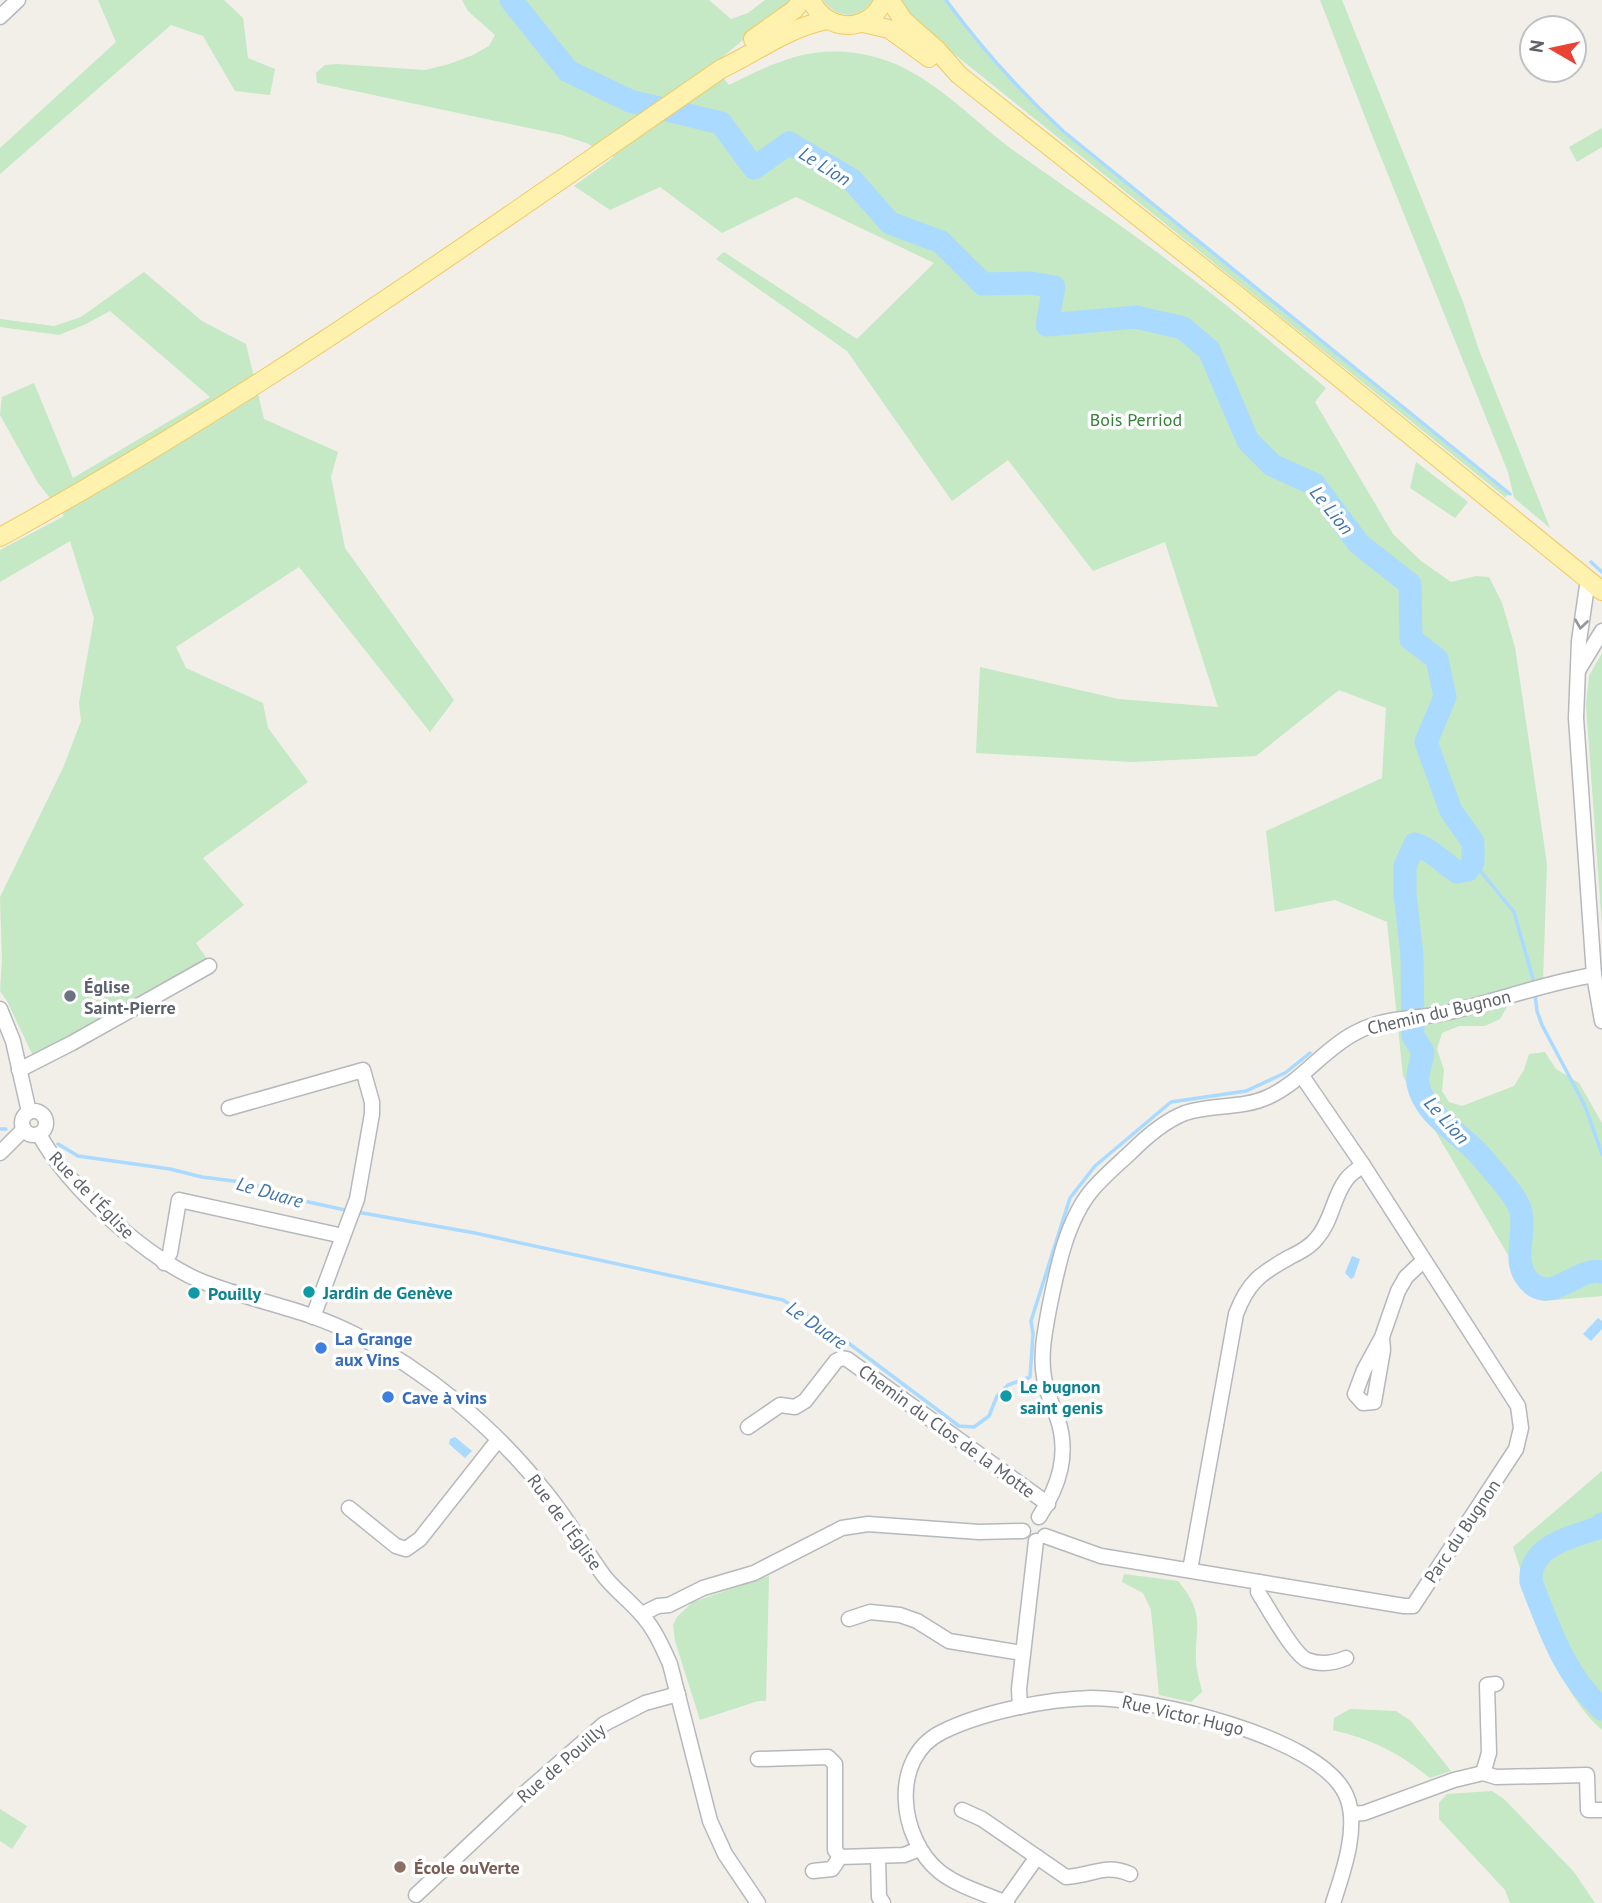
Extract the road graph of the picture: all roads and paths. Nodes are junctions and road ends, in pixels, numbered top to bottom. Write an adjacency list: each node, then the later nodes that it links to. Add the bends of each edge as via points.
1 (18, 0): 6 (street)
2 (802, 0): 9 (main road)
3 (811, 0): 7 (main road)
4 (884, 0): 8 (main road, via 877,13)
5 (890, 0): 10 (main road)
6 (0, 17)
7 (827, 20): 8 (main road, via 845,26); 9 (main road, via 780,35)
8 (863, 23): 10 (main road, via 889,29)
9 (721, 69): 11 (main road, via 273,375)
10 (959, 75): 12 (main road)
11 (0, 537)
12 (1587, 579): 13 (main road); 15 (street, one-way to 15)
13 (1602, 591)
14 (1602, 631): 15 (street)
15 (1578, 670): 17 (street, via 1576,718)
16 (209, 966): 20 (street)
17 (1594, 975): 19 (street); 21 (street, Chemin du Bugnon, via 1429,1015 1398,1018 1352,1034)
18 (0, 1009): 20 (street)
19 (1602, 1021)
20 (19, 1070): 23 (street)
21 (1302, 1076): 27 (street, Parc du Bugnon); 35 (street, Chemin du Bugnon, via 1267,1098 1186,1112 1166,1122 1081,1205 1058,1271 1045,1330 1043,1376 1063,1451 1062,1468)
22 (229, 1108): 28 (street, via 363,1070 372,1114 356,1199)
23 (29, 1112): 24 (street, via 23,1118); 25 (street, via 38,1111 45,1117 46,1125)
24 (24, 1129): 25 (street); 26 (street)
25 (39, 1134): 30 (street, Rue de l'Église, via 54,1159 87,1194)
26 (0, 1153)
27 (1363, 1165): 29 (street, Parc du Bugnon); 40 (street, via 1347,1179 1317,1239 1260,1274 1242,1299)
28 (343, 1236): 30 (street, via 179,1200 170,1253); 31 (street)
29 (1424, 1260): 32 (street, via 1398,1291); 41 (street, Parc du Bugnon, via 1518,1406 1521,1428 1516,1449 1413,1606)
30 (164, 1263): 31 (street, Rue de l'Église, via 207,1284)
31 (313, 1317): 34 (street, Rue de l'Église, via 356,1334 395,1359)
32 (1382, 1337)
33 (748, 1427): 35 (street, Chemin du Clos de la Motte, via 780,1405 795,1407 806,1401 836,1361 847,1359)
34 (498, 1440): 36 (street, via 420,1539 406,1549); 43 (street, Rue de l'Église, via 544,1490 607,1580)
35 (1048, 1504): 37 (street, Chemin du Bugnon)
36 (349, 1508)
37 (1039, 1517): 38 (street, Chemin du Bugnon, via 1027,1520); 39 (street, via 1046,1525)
38 (1023, 1531): 39 (street, via 1025,1536); 42 (street, via 868,1524 842,1528 754,1573 703,1588)
39 (1041, 1539): 40 (street, Parc du Bugnon, via 1101,1556); 46 (street)
40 (1190, 1570): 41 (street, Parc du Bugnon)
41 (1259, 1582): 47 (street, via 1258,1592 1306,1660 1331,1663)
42 (669, 1605): 43 (street); 45 (street)
43 (642, 1614): 45 (street, Rue de l'Église)
44 (849, 1619): 46 (street, via 870,1612 900,1615 949,1642)
45 (654, 1630): 49 (street, Rue de l'Église, via 670,1664)
46 (1022, 1653): 50 (street)
47 (1346, 1658)
48 (1496, 1684): 52 (street, via 1487,1685 1489,1753)
49 (677, 1694): 62 (street, Rue de Pouilly, via 645,1703 604,1724); 64 (street, via 709,1821)
50 (1020, 1707): 55 (street, Rue Victor Hugo, via 1087,1698 1119,1700 1255,1732 1327,1771 1346,1794); 56 (street, Rue Victor Hugo, via 940,1732 922,1746 906,1790 909,1826)
51 (758, 1759): 57 (street, via 828,1757 835,1764 835,1850)
52 (1483, 1773): 54 (street, via 1496,1777 1587,1775 1588,1810); 55 (street)
53 (962, 1810): 59 (street)
54 (1602, 1810)
55 (1351, 1814): 66 (street, via 1345,1862)
56 (919, 1850): 58 (street); 63 (street, Rue Victor Hugo, via 941,1873)
57 (840, 1857): 58 (street); 60 (street, via 832,1869)
58 (878, 1857): 65 (street)
59 (1037, 1857): 61 (street, via 1066,1877 1108,1868); 63 (street, Rue Victor Hugo)
60 (813, 1871)
61 (1130, 1874)
62 (416, 1895)
63 (1001, 1902)
64 (758, 1903)
65 (883, 1903)
66 (1333, 1903)

